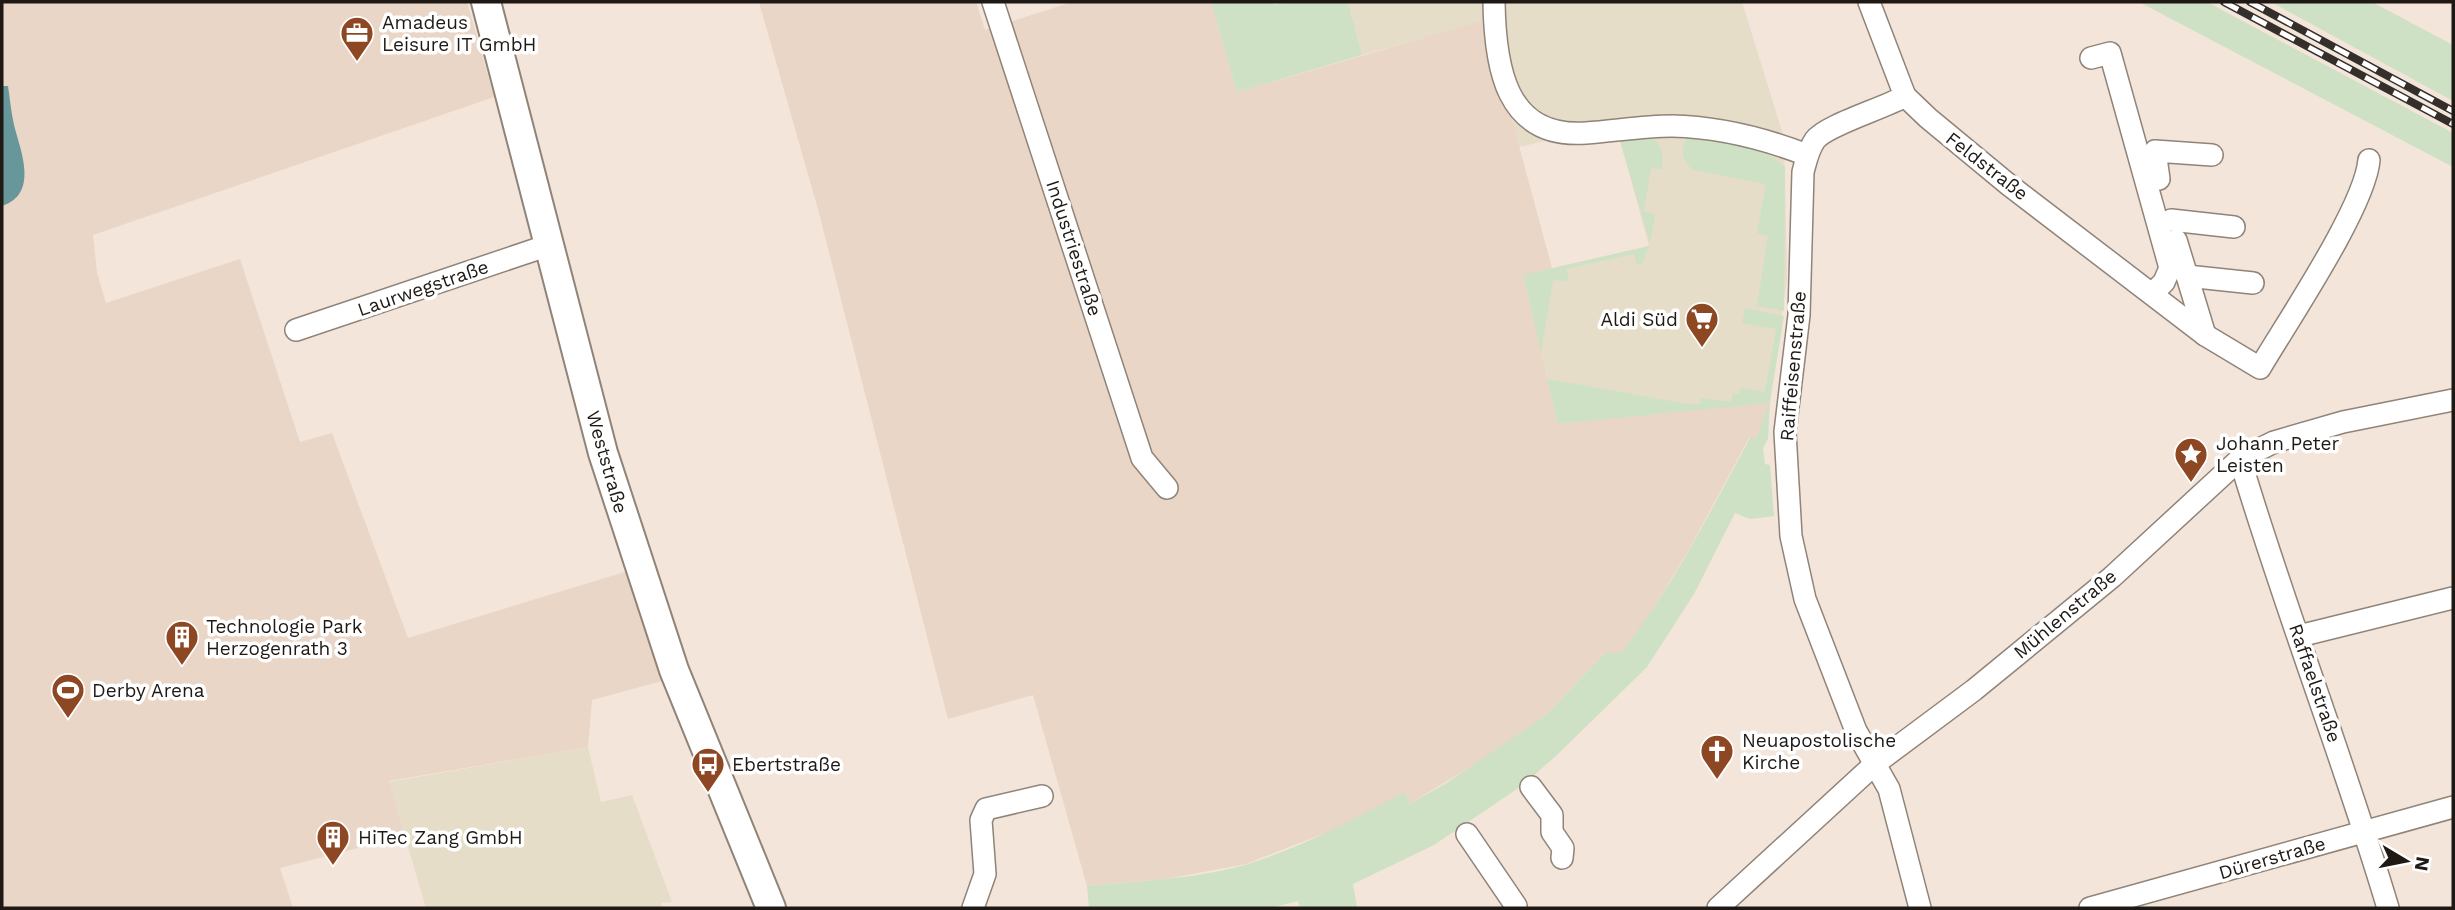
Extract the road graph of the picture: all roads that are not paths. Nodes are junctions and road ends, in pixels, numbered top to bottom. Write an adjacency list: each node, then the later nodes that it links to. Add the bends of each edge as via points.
1 (486, 2): 12 (main road, Weststraße)
2 (993, 2): 20 (street, Industriestraße, via 1142,458)
3 (1494, 2): 7 (street, via 1496,37 1510,97 1524,116 1541,128 1585,133 1644,126 1713,128)
4 (1869, 2): 6 (street, Feldstraße)
5 (2091, 58): 15 (street, via 2110,53 2151,195 2170,268)
6 (1905, 96): 7 (street, via 1828,130 1816,138); 15 (street, Feldstraße, via 2009,185)
7 (1807, 155): 23 (street, Raiffeisenstraße, via 1799,315 1785,419 1791,536 1805,599 1856,731)
8 (2212, 155): 10 (street, via 2155,151)
9 (2369, 160): 17 (street, Feldstraße, via 2368,176 2335,240 2260,368)
10 (2171, 220): 11 (street); 13 (street)
11 (2234, 227)
12 (549, 245): 16 (street, Laurwegstraße); 31 (main road, Weststraße, via 603,453 652,608)
13 (2187, 276): 14 (street); 17 (street)
14 (2253, 283)
15 (2153, 293): 17 (street, Feldstraße)
16 (296, 330)
17 (2205, 335)
18 (2453, 400): 19 (street, Mühlenstraße, via 2343,422 2274,442)
19 (2240, 459): 22 (street, Raffaelstraße); 23 (street, Mühlenstraße, via 2112,577 1975,690)
20 (1167, 488)
21 (2453, 598): 22 (street)
22 (2299, 636): 27 (street, Raffaelstraße)
23 (1876, 763): 33 (street, Mühlenstraße); 34 (street, Raiffeisenstraße, via 1889,789)
24 (1531, 787): 29 (street, via 1552,815 1552,832 1563,848)
25 (1042, 796): 32 (street, via 986,809 981,820 985,874)
26 (2453, 807): 27 (street, Dürerstraße)
27 (2365, 831): 35 (street, Dürerstraße); 36 (street, Raffaelstraße)
28 (1467, 834): 30 (street)
29 (1562, 858)
30 (1516, 906)
31 (771, 908)
32 (973, 908)
33 (1718, 908)
34 (1920, 908)
35 (2090, 908)
36 (2388, 908)

